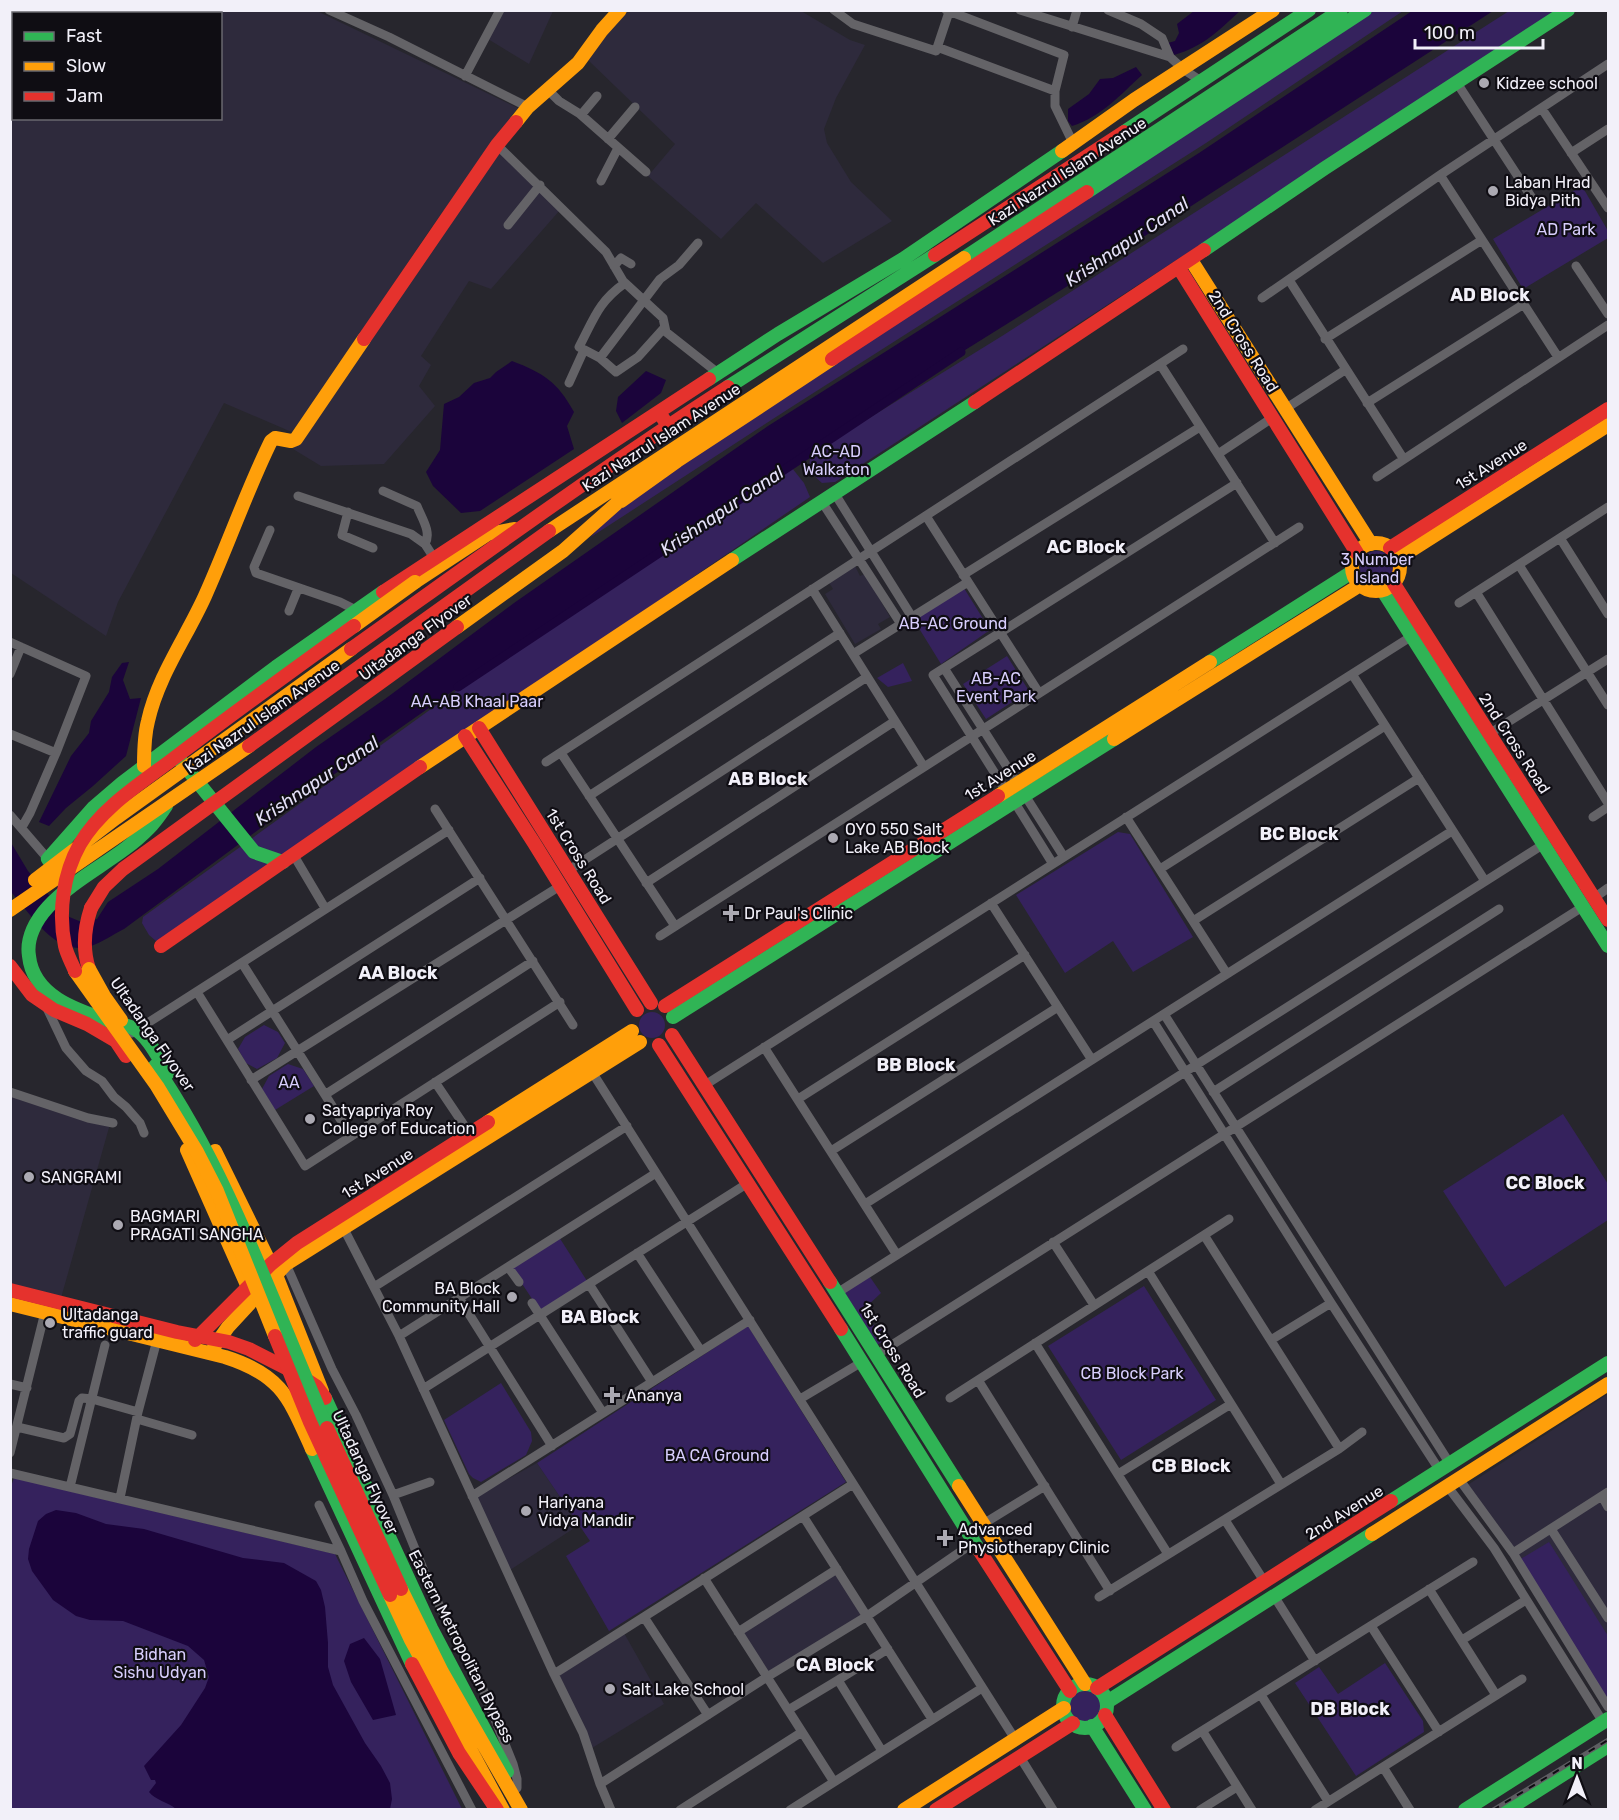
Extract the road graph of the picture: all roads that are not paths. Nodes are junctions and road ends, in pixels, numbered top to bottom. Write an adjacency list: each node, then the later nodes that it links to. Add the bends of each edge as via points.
1 (329, 10): 19 (street)
2 (500, 10): 19 (street)
3 (620, 10): 22 (main road, via 578,63)
4 (834, 10): 15 (street, via 853,24 936,51)
5 (1020, 10): 14 (street)
6 (1077, 10): 14 (street)
7 (1108, 10): 16 (street, via 1162,38)
8 (1273, 10): 18 (main road, Kazi Nazrul Islam Avenue)
9 (1309, 10): 20 (main road, Kazi Nazrul Islam Avenue)
10 (1341, 10): 80 (main road, Kazi Nazrul Islam Avenue)
11 (1365, 10): 87 (main road, Kazi Nazrul Islam Avenue)
12 (1568, 10): 21 (main road)
13 (948, 11): 15 (street); 23 (street, via 1064,55)
14 (1072, 27): 16 (street)
15 (938, 47): 23 (street)
16 (1170, 57): 18 (street)
17 (1608, 64): 27 (street)
18 (1183, 69): 20 (street); 32 (main road, Kazi Nazrul Islam Avenue)
19 (465, 76): 26 (street)
20 (1201, 81): 73 (main road, Kazi Nazrul Islam Avenue)
21 (1457, 83): 31 (street); 46 (main road)
22 (547, 89): 26 (main road); 28 (street)
23 (1055, 91): 32 (street, via 1055,106)
24 (597, 96): 28 (street)
25 (635, 106): 30 (street)
26 (528, 107): 33 (main road)
27 (1542, 109): 31 (street); 35 (street)
28 (581, 115): 30 (street)
29 (1608, 129): 35 (street)
30 (608, 139): 34 (street)
31 (1494, 140): 37 (street); 40 (street)
32 (1072, 144): 66 (main road, Kazi Nazrul Islam Avenue, via 903,259)
33 (497, 145): 39 (street); 148 (main road, via 296,439 271,441 201,604 164,673 144,731)
34 (618, 148): 36 (street); 38 (street)
35 (1571, 153): 41 (street)
36 (646, 172)
37 (1440, 175): 43 (street); 49 (street)
38 (601, 181)
39 (540, 185): 42 (street); 47 (street, via 606,252)
40 (1532, 198)
41 (1607, 202)
42 (508, 225)
43 (1482, 240): 53 (street); 57 (street)
44 (698, 243): 52 (street, via 660,279)
45 (631, 264): 47 (street, via 621,258)
46 (1185, 264): 63 (main road); 65 (main road, 2nd Cross Road); 84 (main road)
47 (614, 266): 50 (street)
48 (1576, 266): 54 (street)
49 (1289, 280): 51 (street); 57 (street)
50 (625, 282): 52 (street); 59 (street, via 610,293 592,318 579,347)
51 (1262, 298)
52 (644, 301): 56 (street, via 663,318); 61 (street)
53 (1524, 304): 60 (street); 68 (street)
54 (1608, 314)
55 (1608, 325): 60 (street)
56 (665, 327): 61 (street, via 638,357 616,372); 66 (street, via 666,332)
57 (1325, 339): 64 (street)
58 (1183, 349): 62 (street)
59 (584, 350): 61 (street); 67 (street)
60 (1558, 357): 79 (street)
61 (600, 358)
62 (1160, 364): 75 (street); 90 (street)
63 (1257, 364): 65 (main road); 69 (main road)
64 (1345, 370): 68 (street); 69 (street)
65 (1243, 372): 72 (main road, 2nd Cross Road)
66 (718, 374): 71 (main road, Kazi Nazrul Islam Avenue)
67 (569, 383)
68 (1366, 403): 79 (street)
69 (1285, 409): 76 (main road)
70 (1608, 409): 101 (main road, 1st Avenue)
71 (659, 412): 73 (main road); 102 (main road, Kazi Nazrul Islam Avenue)
72 (1272, 418): 77 (main road, 2nd Cross Road); 78 (street)
73 (668, 426): 92 (main road, Kazi Nazrul Islam Avenue)
74 (1608, 426): 101 (main road)
75 (1200, 427): 78 (street); 106 (street)
76 (1307, 443): 77 (main road); 97 (main road)
77 (1293, 451): 100 (main road, 2nd Cross Road)
78 (1218, 454): 82 (street)
79 (1403, 458): 81 (street)
80 (640, 470): 87 (main road, Ultadanga Flyover); 152 (main road, Kazi Nazrul Islam Avenue, via 538,538)
81 (1377, 477)
82 (1237, 483): 95 (street); 119 (street)
83 (383, 491): 96 (street, via 417,506 427,531)
84 (835, 494): 86 (main road); 99 (street)
85 (298, 495): 89 (street)
86 (822, 502): 103 (street); 138 (main road)
87 (616, 504): 339 (main road, Ultadanga Flyover, bridge, via 563,551 123,869 96,900 87,918 87,964 104,996 182,1105 224,1182)
88 (1608, 507): 94 (street)
89 (348, 512): 96 (street, via 411,534); 98 (street, via 342,535)
90 (926, 516): 99 (street); 106 (street)
91 (1299, 527): 95 (street)
92 (520, 528): 150 (main road, Kazi Nazrul Islam Avenue); 339 (main road, Ultadanga Flyover, bridge, via 488,534 415,582 114,804 79,846 65,881 65,947 77,975 157,1086 197,1152 217,1191 310,1422)
93 (270, 530): 109 (street, via 254,570)
94 (1560, 538): 104 (street); 115 (street)
95 (1275, 543): 133 (street)
96 (425, 544): 102 (street)
97 (1371, 544): 100 (main road); 101 (main road, via 1381,544)
98 (373, 548)
99 (871, 552): 103 (street); 116 (street)
100 (1357, 553): 105 (main road)
101 (1394, 553): 108 (main road, via 1401,567 1399,576)
102 (434, 558): 113 (main road, Kazi Nazrul Islam Avenue)
103 (859, 559): 110 (street); 117 (street)
104 (1519, 565): 111 (street); 129 (street)
105 (1352, 572): 107 (main road); 120 (main road, 1st Avenue)
106 (966, 578): 116 (street); 119 (street)
107 (1360, 585): 108 (main road, via 1371,591); 124 (main road, 1st Avenue)
108 (1388, 587): 121 (main road); 126 (main road, 2nd Cross Road)
109 (298, 589): 113 (street); 114 (street)
110 (812, 589): 118 (street); 146 (street)
111 (1476, 592): 112 (street); 134 (street)
112 (1458, 603)
113 (356, 610): 144 (main road, Kazi Nazrul Islam Avenue)
114 (290, 611)
115 (1608, 614)
116 (912, 617): 117 (street)
117 (901, 624): 125 (street)
118 (840, 633): 125 (street); 154 (street)
119 (1000, 633): 128 (street); 133 (street)
120 (1252, 635): 124 (main road); 153 (main road, 1st Avenue)
121 (1412, 636): 126 (main road); 131 (street)
122 (10, 642): 123 (street)
123 (21, 647): 130 (street); 145 (street, via 86,676)
124 (1261, 648): 156 (main road, 1st Avenue)
125 (853, 654): 132 (street)
126 (1432, 656): 141 (main road, 2nd Cross Road); 169 (main road, 2nd Cross Road)
127 (1608, 659): 129 (street)
128 (944, 668): 139 (street); 143 (street, via 933,675)
129 (1588, 672): 134 (street); 135 (street)
130 (10, 674)
131 (1352, 674): 137 (street); 160 (street)
132 (867, 677): 136 (street); 168 (street)
133 (1039, 693): 139 (street)
134 (1544, 700): 141 (street); 157 (street)
135 (1608, 705)
136 (895, 721): 149 (street); 179 (street)
137 (1385, 726): 151 (street); 173 (street)
138 (479, 728): 142 (main road); 167 (main road, 1st Cross Road)
139 (983, 729): 143 (street); 153 (street)
140 (10, 734): 145 (street)
141 (1489, 734): 176 (main road, 2nd Cross Road)
142 (465, 736): 167 (main road); 171 (main road)
143 (972, 736): 149 (street); 153 (street)
144 (170, 747): 148 (main road, Kazi Nazrul Islam Avenue); 150 (main road)
145 (56, 753): 163 (street)
146 (561, 753): 147 (street); 154 (street)
147 (546, 762)
148 (144, 766): 174 (main road, Kazi Nazrul Islam Avenue, via 94,807)
149 (924, 767): 191 (street)
150 (187, 768): 152 (main road); 174 (main road, Kazi Nazrul Islam Avenue)
151 (1419, 778): 165 (street); 190 (street)
152 (197, 782): 155 (main road, Kazi Nazrul Islam Avenue); 171 (main road, via 254,852)
153 (1012, 787): 162 (main road, 1st Avenue)
154 (589, 796): 168 (street)
155 (171, 800): 174 (main road, Kazi Nazrul Islam Avenue); 211 (main road, via 147,830 59,896 32,930 28,955 35,978 45,990 69,1005)
156 (1020, 800): 166 (main road, 1st Avenue); 170 (street); 172 (street)
157 (1608, 805): 161 (street)
158 (435, 809): 164 (street)
159 (10, 815): 163 (street)
160 (1126, 817): 170 (street); 173 (street)
161 (1593, 817)
162 (958, 821): 166 (main road); 192 (main road, 1st Avenue)
163 (22, 827): 174 (street)
164 (449, 830): 177 (street); 185 (street)
165 (1452, 831): 178 (street); 200 (street)
166 (965, 834): 192 (main road, 1st Avenue)
167 (540, 839): 175 (main road, 1st Cross Road); 180 (main road)
168 (618, 839): 175 (street); 179 (street)
169 (1544, 844): 176 (main road, 2nd Cross Road); 178 (street)
170 (1064, 857): 172 (street)
171 (288, 858): 185 (street); 194 (main road)
172 (1053, 864): 184 (street)
173 (1160, 869): 190 (street)
174 (49, 870): 182 (main road); 187 (main road, Kazi Nazrul Islam Avenue)
175 (569, 870): 205 (main road, 1st Cross Road)
176 (1568, 871): 183 (main road, 2nd Cross Road)
177 (480, 878): 188 (street); 207 (street)
178 (1485, 881): 220 (street)
179 (646, 883): 191 (street)
180 (560, 886): 188 (street); 206 (main road)
181 (1608, 888): 183 (street)
182 (10, 898)
183 (1588, 902): 189 (main road, 2nd Cross Road); 195 (main road, 2nd Cross Road); 233 (street)
184 (991, 903): 196 (street); 217 (street)
185 (325, 908): 198 (street)
186 (1499, 909): 227 (street)
187 (10, 910)
188 (507, 920): 197 (street); 218 (street)
189 (1608, 920)
190 (1193, 921): 200 (street)
191 (675, 926): 193 (street)
192 (792, 934): 205 (main road, 1st Avenue)
193 (660, 936)
194 (161, 946)
195 (1608, 946)
196 (1025, 955): 204 (street); 230 (street)
197 (533, 961): 202 (street); 228 (street)
198 (242, 963): 201 (street); 207 (street)
199 (10, 966): 203 (main road, via 32,995)
200 (1227, 974): 208 (street)
201 (197, 992): 211 (street); 214 (street)
202 (560, 1002): 210 (street); 224 (street)
203 (45, 1004): 215 (main road); 234 (street, via 66,1048 126,1107)
204 (1059, 1007): 219 (street); 238 (street)
205 (663, 1009): 206 (main road); 212 (main road, via 675,1023)
206 (637, 1010): 213 (main road, via 632,1020)
207 (272, 1011): 214 (street); 218 (street)
208 (1164, 1014): 209 (street); 220 (street)
209 (1153, 1021): 219 (street); 222 (street)
210 (573, 1025)
211 (136, 1030): 215 (street); 255 (main road, via 209,1140)
212 (672, 1035): 216 (main road); 225 (main road, 1st Cross Road)
213 (636, 1036): 216 (main road, via 649,1046); 221 (main road); 229 (main road, 1st Avenue)
214 (227, 1040): 223 (street)
215 (116, 1041): 261 (main road, via 161,1103 192,1157)
216 (659, 1045): 240 (main road, 1st Cross Road)
217 (764, 1047): 225 (street); 230 (street)
218 (297, 1051): 223 (street); 228 (street)
219 (1092, 1060): 241 (street)
220 (1196, 1065): 222 (street); 227 (street)
221 (592, 1072): 229 (main road); 232 (street)
222 (1185, 1072): 236 (street); 251 (street)
223 (251, 1080): 237 (street, via 305,1166)
224 (435, 1082): 235 (street); 237 (street)
225 (705, 1085): 248 (main road, 1st Cross Road)
226 (10, 1092): 231 (street)
227 (1214, 1092): 233 (street)
228 (326, 1094): 237 (street)
229 (538, 1098): 235 (main road, 1st Avenue); 244 (main road)
230 (798, 1100): 238 (street)
231 (113, 1123)
232 (627, 1126): 239 (street); 259 (street)
233 (1235, 1126): 236 (street); 246 (street)
234 (144, 1133)
235 (470, 1134): 255 (main road, 1st Avenue, via 297,1243)
236 (1224, 1134): 247 (street); 249 (street)
237 (351, 1136)
238 (831, 1152): 241 (street)
239 (656, 1173): 243 (street); 254 (street)
240 (748, 1183): 243 (street); 252 (main road, 1st Cross Road)
241 (865, 1204): 251 (street)
242 (1229, 1219): 245 (street)
243 (687, 1222): 250 (street); 270 (street)
244 (344, 1229): 253 (main road); 259 (street)
245 (1204, 1235): 256 (street); 275 (street)
246 (1307, 1240): 249 (street); 306 (street)
247 (1053, 1242): 267 (street); 282 (street)
248 (808, 1248): 252 (main road); 262 (main road, 1st Cross Road)
249 (1296, 1248): 265 (street)
250 (637, 1253): 258 (street); 280 (street)
251 (897, 1255): 262 (street)
252 (795, 1257): 283 (main road, 1st Cross Road)
253 (286, 1264): 255 (main road); 316 (street)
254 (508, 1267): 257 (street); 263 (street)
255 (273, 1269): 261 (main road); 291 (main road)
256 (1148, 1271): 267 (street); 295 (street)
257 (519, 1282)
258 (589, 1284): 269 (street); 286 (street)
259 (375, 1287): 272 (street)
260 (10, 1290): 271 (main road, Eastern Metropolitan Bypass)
261 (250, 1293): 271 (main road); 274 (main road)
262 (837, 1293): 282 (main road, 1st Cross Road)
263 (459, 1298): 272 (street); 278 (street)
264 (532, 1303): 269 (street)
265 (1331, 1303): 275 (street); 306 (street)
266 (10, 1304): 268 (main road)
267 (1094, 1305): 276 (street)
268 (45, 1312): 273 (main road); 289 (street)
269 (540, 1315): 278 (street); 296 (street)
270 (750, 1320): 280 (street); 294 (street)
271 (199, 1335): 274 (main road, Eastern Metropolitan Bypass); 279 (main road)
272 (399, 1336): 290 (street)
273 (157, 1340): 279 (main road); 297 (street)
274 (217, 1340): 281 (main road); 291 (main road, Eastern Metropolitan Bypass, via 272,1360)
275 (1271, 1340): 303 (street)
276 (1035, 1343): 285 (street); 308 (street)
277 (105, 1345): 293 (street)
278 (490, 1346): 290 (street); 302 (street)
279 (190, 1348): 281 (main road)
280 (700, 1351): 286 (street)
281 (210, 1354): 387 (main road, via 262,1371 288,1396 415,1668 470,1771)
282 (876, 1354): 323 (main road, 1st Cross Road)
283 (862, 1362): 294 (street); 325 (main road, 1st Cross Road)
284 (1608, 1363): 301 (main road, 2nd Avenue)
285 (978, 1380): 292 (street); 313 (street)
286 (652, 1382): 296 (street)
287 (10, 1384): 289 (street)
288 (1608, 1384): 305 (main road, 2nd Avenue)
289 (27, 1388): 298 (street)
290 (423, 1389): 317 (street)
291 (323, 1393): 384 (main road, Eastern Metropolitan Bypass, via 431,1629)
292 (950, 1398)
293 (92, 1399): 297 (street); 298 (street, via 79,1401 70,1434 64,1438); 314 (street)
294 (800, 1400): 311 (street)
295 (1231, 1404): 308 (street); 312 (street)
296 (603, 1413): 302 (street)
297 (138, 1415): 300 (street); 318 (street)
298 (17, 1427): 304 (street)
299 (1362, 1432): 303 (street)
300 (192, 1435)
301 (1486, 1441): 305 (main road); 306 (main road, 2nd Avenue)
302 (552, 1446): 317 (street)
303 (1339, 1448): 312 (street)
304 (10, 1454)
305 (1495, 1456): 310 (main road, 2nd Avenue)
306 (1445, 1467): 334 (main road, 2nd Avenue)
307 (10, 1473): 314 (street)
308 (1118, 1474): 328 (street)
309 (430, 1482): 316 (street)
310 (1453, 1483): 327 (street); 332 (street); 341 (main road, 2nd Avenue)
311 (853, 1484): 321 (street); 335 (street)
312 (1281, 1484): 322 (street)
313 (1045, 1486): 323 (street); 338 (street)
314 (70, 1487): 318 (street)
315 (1605, 1494): 320 (street); 324 (street)
316 (393, 1495): 384 (street, via 433,1593 482,1688 513,1764)
317 (472, 1496): 352 (street)
318 (120, 1498): 326 (street)
319 (319, 1505): 326 (street)
320 (1608, 1507)
321 (803, 1516): 331 (street); 333 (street)
322 (1225, 1520): 328 (street); 334 (street)
323 (983, 1524): 336 (main road, 1st Cross Road)
324 (1551, 1529): 327 (street); 346 (street)
325 (974, 1543): 335 (street); 340 (main road, 1st Cross Road)
326 (341, 1551): 386 (street, via 363,1601)
327 (1513, 1552): 330 (street)
328 (1168, 1554): 338 (street)
329 (1473, 1562): 337 (street)
330 (1522, 1567): 332 (street); 361 (street)
331 (837, 1569): 344 (street); 348 (street)
332 (1511, 1574): 343 (street)
333 (704, 1578): 345 (street); 348 (street)
334 (1264, 1581): 356 (main road, 2nd Avenue)
335 (916, 1583): 344 (street); 357 (street)
336 (1022, 1585): 340 (main road); 356 (main road, 1st Cross Road)
337 (1430, 1589): 347 (street); 349 (street)
338 (1110, 1590): 342 (street)
339 (396, 1592): 388 (main road, Ultadanga Flyover, via 411,1640); 389 (main road, Ultadanga Flyover)
340 (1008, 1594): 358 (main road, 1st Cross Road)
341 (1274, 1596): 351 (street); 363 (main road, 2nd Avenue)
342 (1099, 1598)
343 (1526, 1600): 349 (street); 367 (street)
344 (867, 1616): 350 (street); 353 (street)
345 (644, 1617): 352 (street); 365 (street)
346 (1608, 1618)
347 (1371, 1626): 351 (street); 372 (street)
348 (738, 1632): 353 (street)
349 (1462, 1640): 360 (street)
350 (888, 1649): 355 (street); 366 (street)
351 (1315, 1660): 359 (street)
352 (554, 1674): 382 (street, via 584,1733)
353 (767, 1677): 364 (street); 365 (street)
354 (1522, 1679): 360 (street)
355 (838, 1680): 364 (street); 376 (street)
356 (1091, 1686): 358 (main road); 363 (main road, via 1103,1694)
357 (982, 1688): 366 (street); 373 (street)
358 (1070, 1690): 362 (main road)
359 (1261, 1695): 370 (street); 385 (street)
360 (1496, 1695): 372 (street)
361 (1608, 1707)
362 (1064, 1708): 368 (main road); 373 (main road)
363 (1106, 1709): 369 (main road); 398 (main road)
364 (788, 1710): 371 (street)
365 (708, 1715): 382 (street)
366 (932, 1719): 376 (street)
367 (1606, 1721): 378 (main road)
368 (1073, 1723): 369 (main road); 377 (main road)
369 (1092, 1726): 397 (main road)
370 (1203, 1731): 375 (street); 383 (street)
371 (802, 1732): 381 (street); 392 (street)
372 (1438, 1732): 379 (street)
373 (1015, 1739): 394 (main road)
374 (1608, 1746): 380 (main road)
375 (1176, 1747)
376 (882, 1751): 381 (street)
377 (1020, 1757): 395 (main road); 396 (street)
378 (1545, 1759): 380 (main road); 403 (main road)
379 (1383, 1767): 385 (street); 402 (street)
380 (1558, 1779): 404 (main road)
381 (834, 1782): 393 (street)
382 (600, 1784): 391 (street)
383 (1238, 1787): 399 (street); 400 (street)
384 (517, 1788): 390 (main road, Eastern Metropolitan Bypass)
385 (1328, 1801): 401 (street)
386 (472, 1809)
387 (497, 1809)
388 (503, 1809)
389 (521, 1809)
390 (528, 1809)
391 (611, 1809)
392 (681, 1809)
393 (790, 1809)
394 (904, 1809)
395 (936, 1809)
396 (1053, 1809)
397 (1145, 1809)
398 (1164, 1809)
399 (1200, 1809)
400 (1252, 1809)
401 (1315, 1809)
402 (1410, 1809)
403 (1465, 1809)
404 (1507, 1809)

